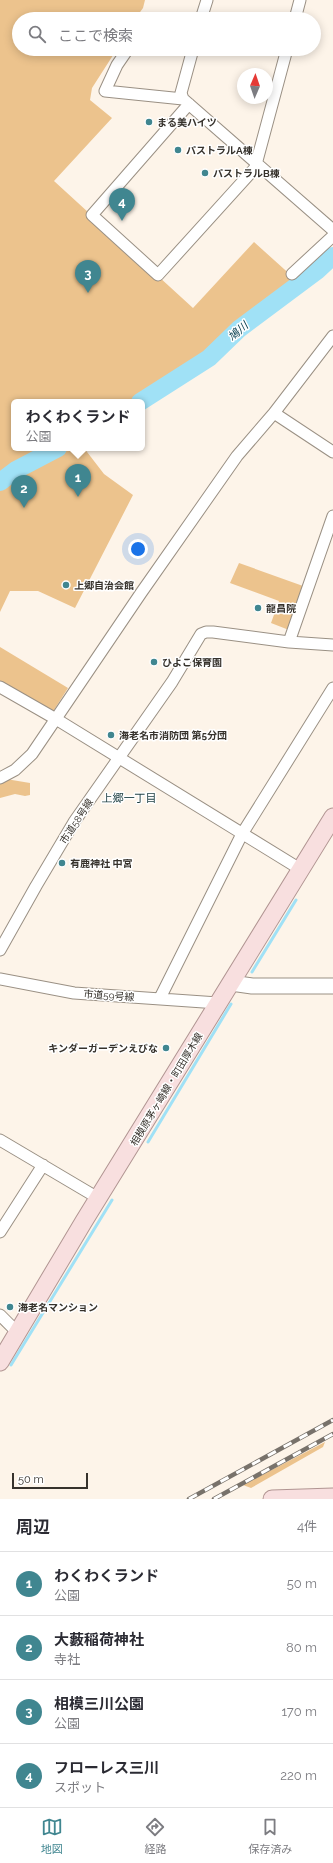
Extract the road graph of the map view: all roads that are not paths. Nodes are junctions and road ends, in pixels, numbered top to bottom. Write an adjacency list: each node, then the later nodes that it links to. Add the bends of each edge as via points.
1 (207, 0): 3 (street)
2 (300, 0): 4 (street)
3 (204, 12)
4 (297, 12)
5 (123, 56): 8 (street, via 105,91)
6 (191, 56): 8 (street, via 181,93)
7 (285, 56): 9 (street)
8 (186, 102): 9 (street); 9 (street, via 92,215 158,275 255,168)
9 (256, 162): 10 (street)
10 (332, 229): 11 (street)
11 (292, 274)
12 (333, 336): 13 (street)
13 (274, 413): 14 (street); 20 (street, via 216,485)
14 (333, 452)
15 (333, 516): 16 (street)
16 (289, 642): 17 (street, 市道58号線); 21 (street, 市道58号線, via 213,632 201,634 172,682)
17 (333, 645)
18 (0, 687): 20 (street)
19 (333, 688): 24 (street)
20 (56, 719): 21 (street); 22 (street, via 24,762)
21 (119, 757): 24 (street); 26 (street, 市道58号線, via 74,822)
22 (0, 778)
23 (333, 817): 25 (main road, 相模原茅ヶ崎線・町田厚木線)
24 (242, 834): 25 (street); 30 (street)
25 (300, 868): 28 (main road, 相模原茅ヶ崎線・町田厚木線)
26 (0, 950)
27 (0, 979): 30 (street, 市道59号線, via 74,993)
28 (231, 983): 29 (street, via 252,986); 31 (main road, 相模原茅ヶ崎線・町田厚木線)
29 (333, 986)
30 (160, 998): 31 (street, 市道59号線)
31 (218, 1003): 34 (main road, 相模原茅ヶ崎線・町田厚木線)
32 (0, 1140): 33 (street)
33 (43, 1165): 34 (street); 35 (street)
34 (98, 1198): 37 (main road, 相模原茅ヶ崎線・町田厚木線)
35 (0, 1232)
36 (0, 1315): 37 (street)
37 (17, 1332): 38 (main road, 相模原茅ヶ崎線・町田厚木線)
38 (0, 1362)
39 (333, 1497): 41 (main road)
40 (272, 1499): 41 (main road)
41 (295, 1499)

